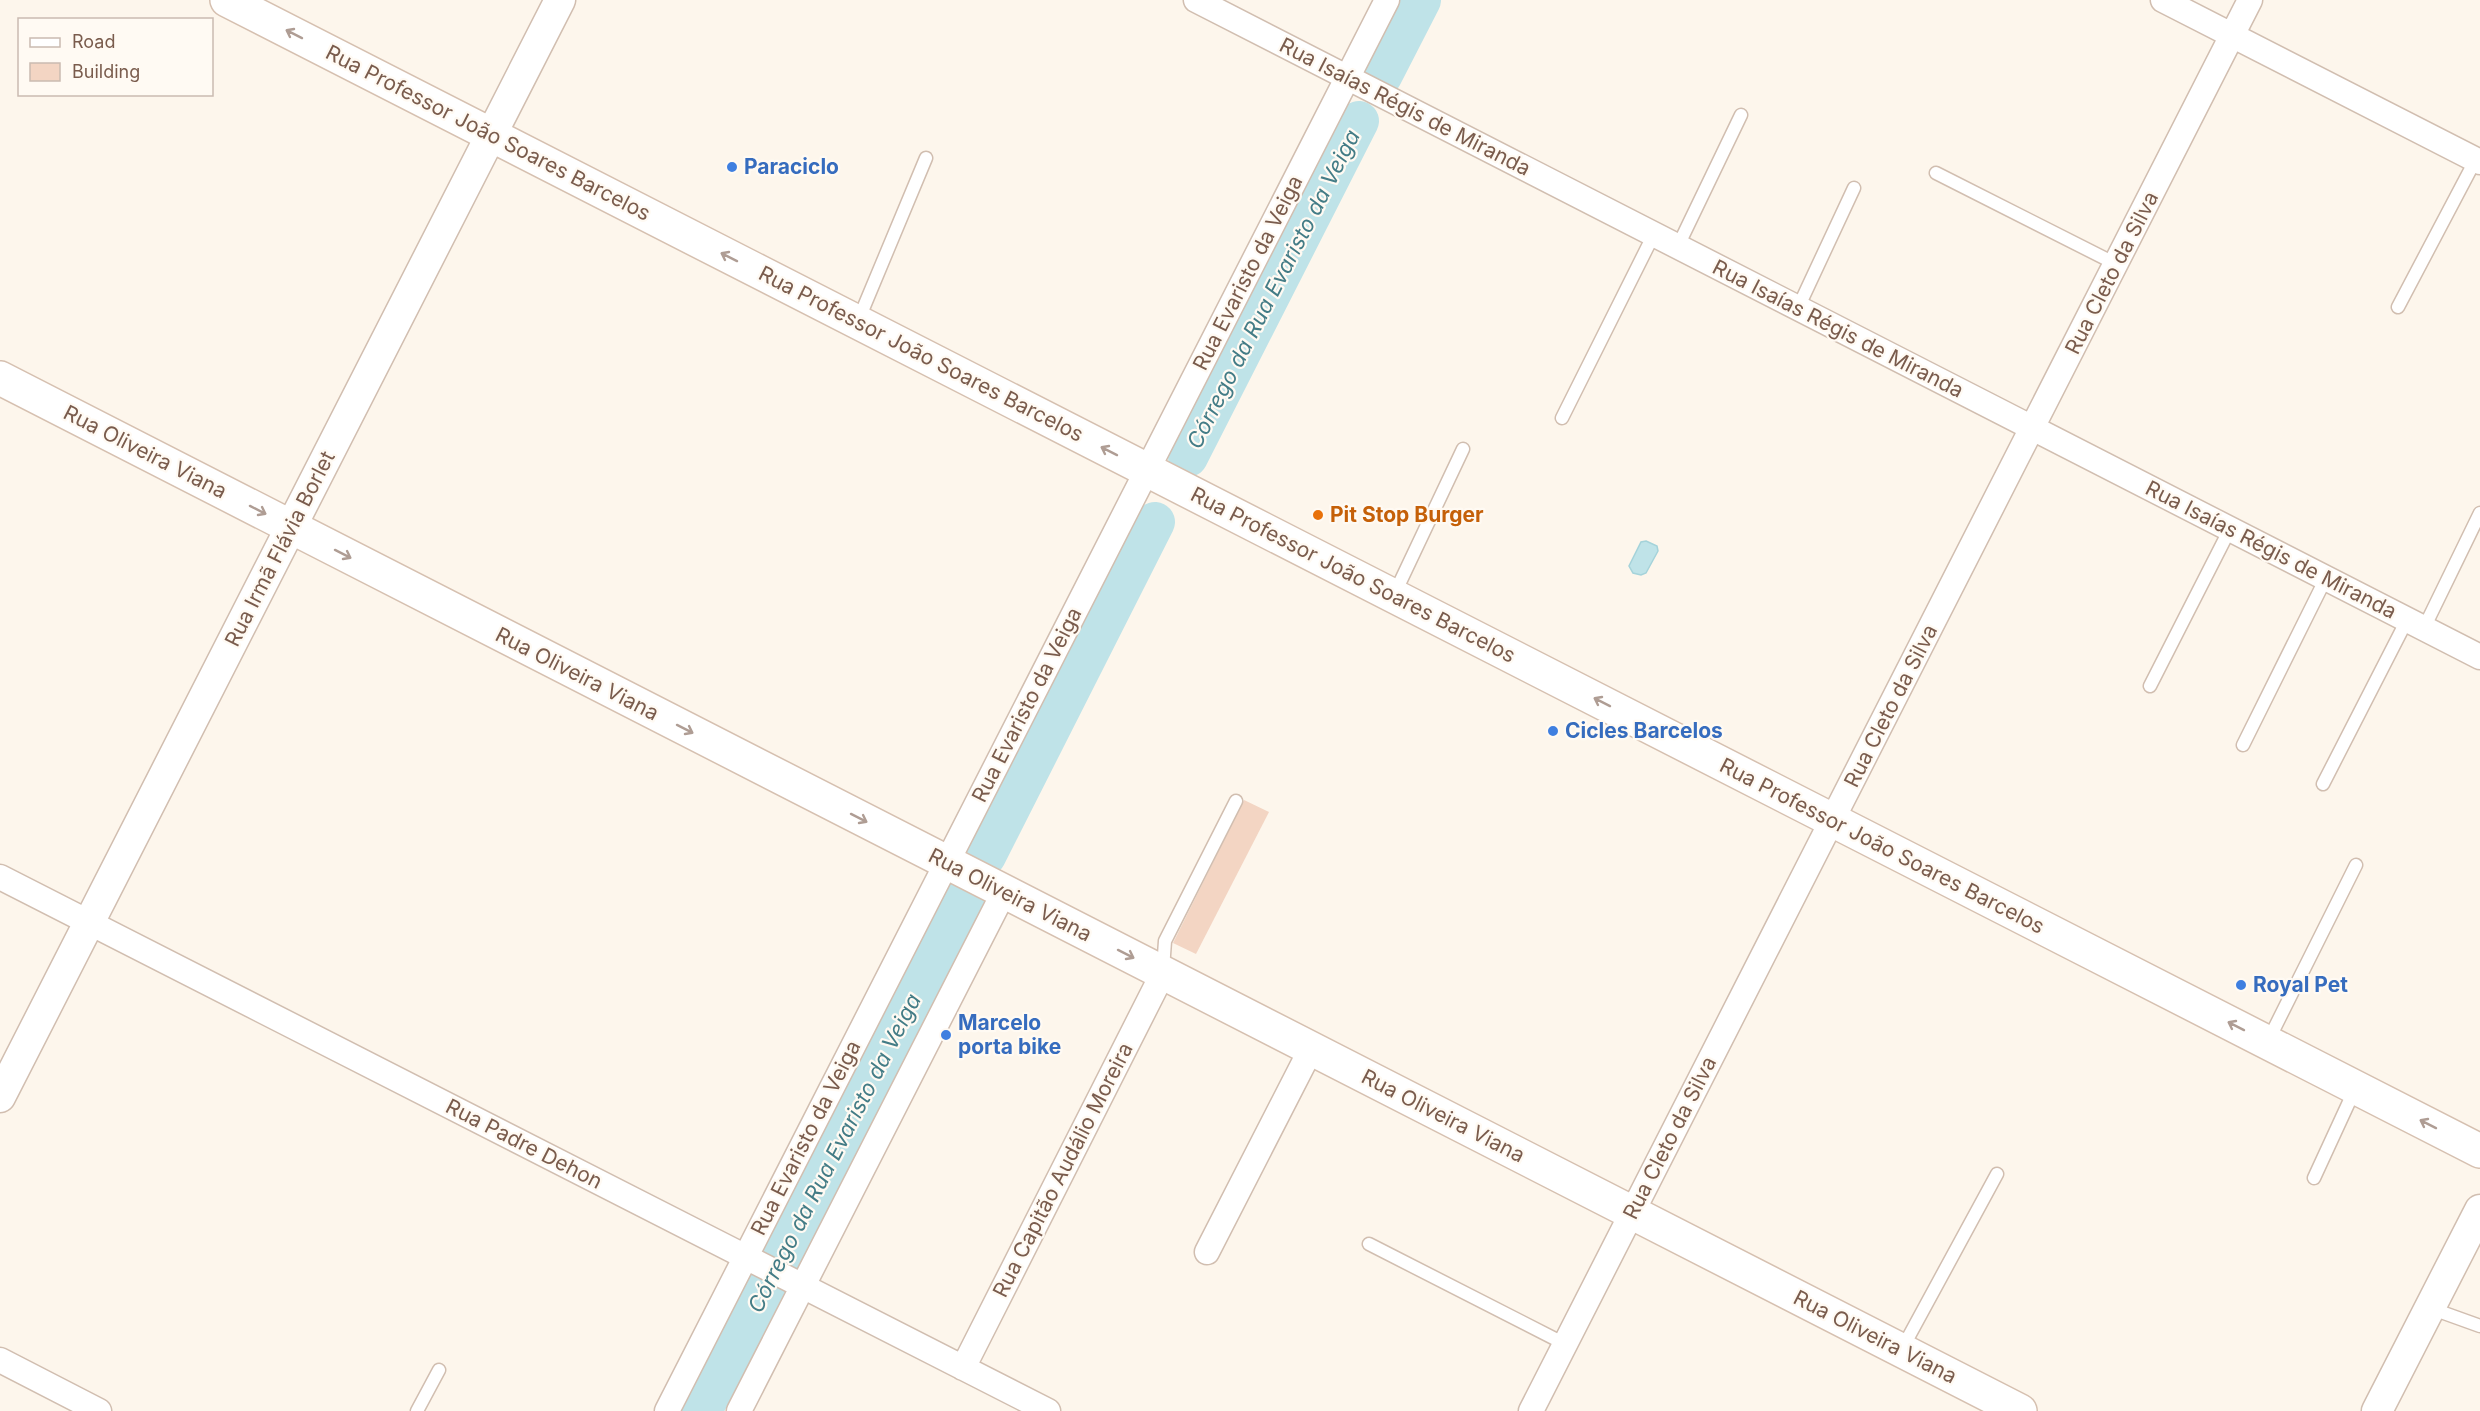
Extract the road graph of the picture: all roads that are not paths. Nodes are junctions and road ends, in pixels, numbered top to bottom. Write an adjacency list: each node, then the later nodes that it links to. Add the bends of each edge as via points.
1 (227, 0): 10 (main road, Rua Professor João Soares Barcelos, one-way to 1)
2 (560, 0): 10 (street, Rua Irmã Flávia Borlet)
3 (1196, 0): 8 (street, Rua Isaías Régis de Miranda)
4 (1387, 0): 8 (street, Rua Evaristo da Veiga)
5 (2163, 0): 7 (street)
6 (2250, 0): 7 (street, Rua Cleto da Silva)
7 (2232, 35): 12 (street); 17 (street, Rua Cleto da Silva)
8 (1348, 78): 15 (street, Rua Isaías Régis de Miranda); 25 (street, Rua Evaristo da Veiga)
9 (1741, 114): 16 (lane)
10 (491, 135): 20 (main road, Rua Professor João Soares Barcelos, one-way to 10); 27 (street, Rua Irmã Flávia Borlet)
11 (926, 158): 20 (lane)
12 (2478, 160): 18 (lane)
13 (1936, 174): 17 (lane)
14 (1854, 188): 19 (lane)
15 (1654, 234): 16 (street, Rua Isaías Régis de Miranda); 22 (lane)
16 (1678, 246): 19 (street, Rua Isaías Régis de Miranda)
17 (2116, 264): 23 (street, Rua Cleto da Silva)
18 (2398, 307)
19 (1798, 308): 23 (street, Rua Isaías Régis de Miranda)
20 (858, 322): 25 (main road, Rua Professor João Soares Barcelos, one-way to 20)
21 (0, 378): 27 (main road, Rua Oliveira Viana, one-way to 27)
22 (1562, 418)
23 (2032, 428): 28 (street, Rua Isaías Régis de Miranda); 37 (street, Rua Cleto da Silva)
24 (1463, 449): 30 (lane)
25 (1147, 470): 30 (main road, Rua Professor João Soares Barcelos); 38 (street, Rua Evaristo da Veiga)
26 (2480, 513): 31 (lane)
27 (291, 527): 38 (main road, Rua Oliveira Viana, one-way to 38); 42 (street, Rua Irmã Flávia Borlet)
28 (2230, 529): 29 (street, Rua Isaías Régis de Miranda); 33 (lane)
29 (2326, 578): 31 (street, Rua Isaías Régis de Miranda); 34 (lane)
30 (1393, 596): 37 (main road, Rua Professor João Soares Barcelos, one-way to 30)
31 (2416, 624): 32 (street, Rua Isaías Régis de Miranda); 35 (lane)
32 (2480, 657)
33 (2150, 686)
34 (2243, 745)
35 (2323, 784)
36 (1236, 801): 43 (lane, via 1165,941)
37 (1833, 820): 44 (main road, Rua Professor João Soares Barcelos, one-way to 37); 52 (street, Rua Cleto da Silva)
38 (947, 863): 41 (main road, Rua Oliveira Viana); 55 (street, Rua Evaristo da Veiga)
39 (2356, 865): 44 (lane)
40 (0, 877): 42 (street, Rua Padre Dehon)
41 (1004, 892): 43 (main road, Rua Oliveira Viana, one-way to 43); 56 (street)
42 (89, 922): 47 (street, Rua Irmã Flávia Borlet); 55 (street, Rua Padre Dehon)
43 (1162, 973): 45 (main road, Rua Oliveira Viana); 62 (street, Rua Capitão Audálio Moreira)
44 (2268, 1042): 46 (main road, Rua Professor João Soares Barcelos)
45 (1311, 1049): 52 (main road, Rua Oliveira Viana); 54 (street)
46 (2356, 1088): 48 (main road, Rua Professor João Soares Barcelos, one-way to 46); 50 (lane)
47 (0, 1097)
48 (2480, 1151)
49 (1996, 1174): 60 (lane)
50 (2314, 1178)
51 (2480, 1210): 57 (street)
52 (1632, 1213): 59 (street, Rua Cleto da Silva); 60 (main road, Rua Oliveira Viana)
53 (1369, 1244): 59 (lane)
54 (1207, 1252)
55 (746, 1257): 56 (street, Rua Padre Dehon); 66 (street, Rua Evaristo da Veiga)
56 (803, 1286): 62 (street, Rua Padre Dehon); 67 (street)
57 (2430, 1308): 58 (lane); 71 (street)
58 (2480, 1326)
59 (1565, 1344): 69 (street, Rua Cleto da Silva)
60 (1901, 1350): 70 (main road, Rua Oliveira Viana)
61 (0, 1360): 64 (street)
62 (963, 1368): 68 (street, Rua Padre Dehon)
63 (439, 1370): 65 (lane)
64 (98, 1411)
65 (417, 1411)
66 (667, 1411)
67 (739, 1411)
68 (1048, 1411)
69 (1531, 1411)
70 (2020, 1411)
71 (2378, 1411)

